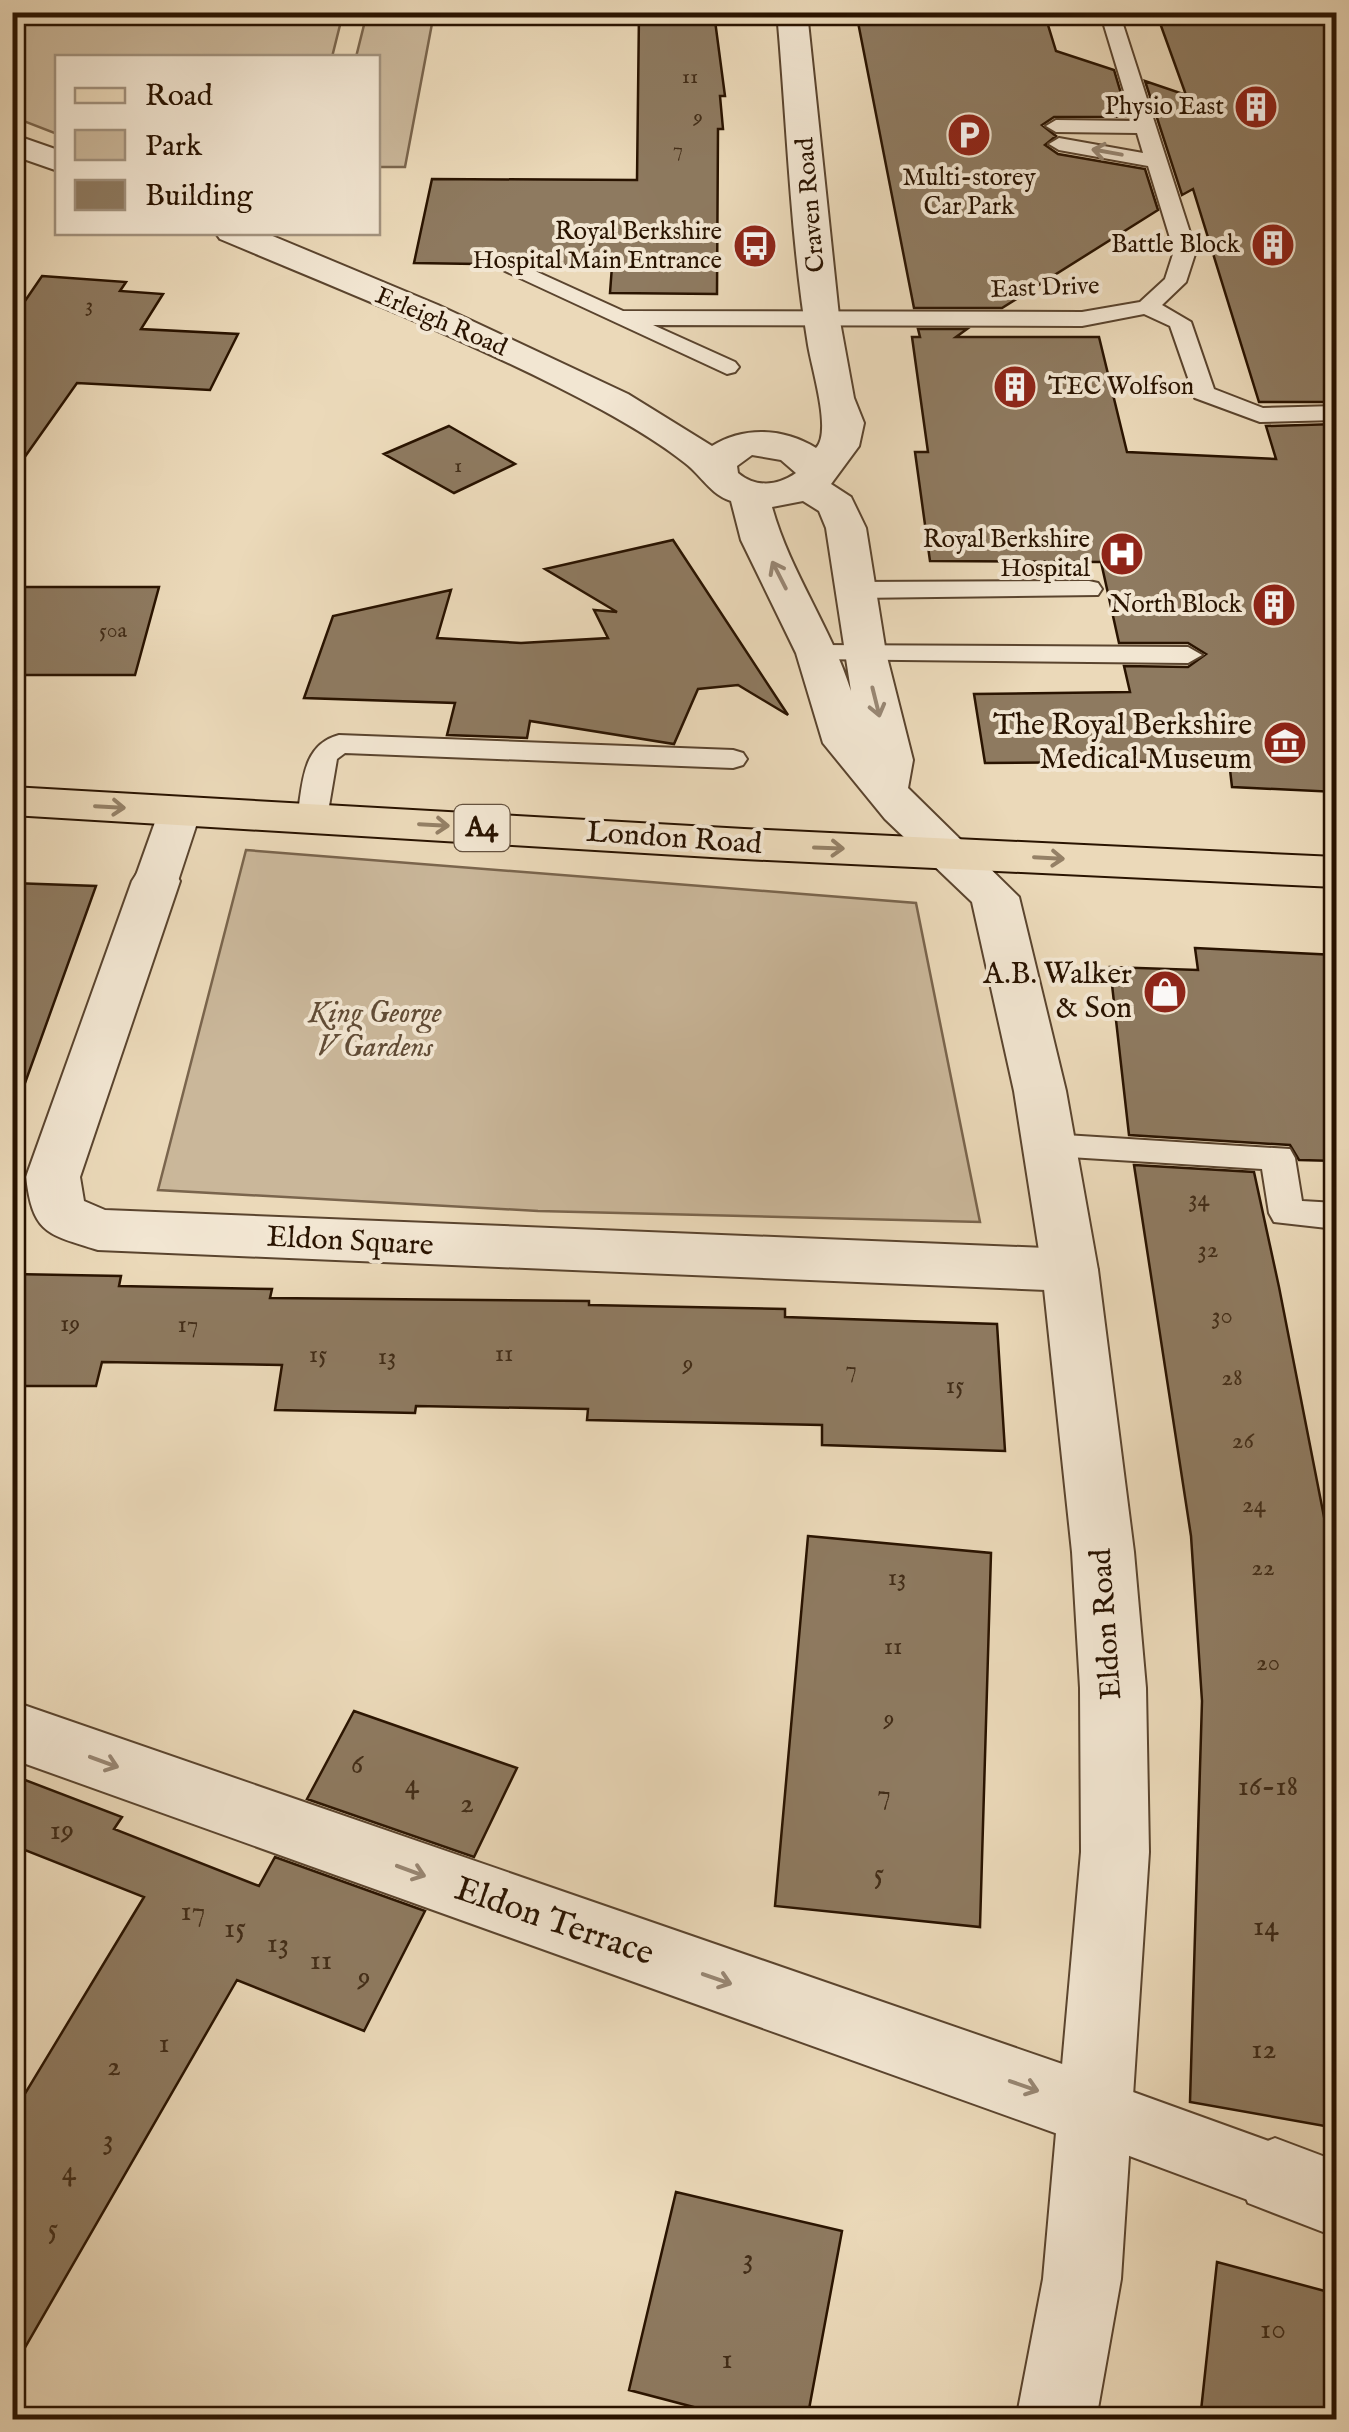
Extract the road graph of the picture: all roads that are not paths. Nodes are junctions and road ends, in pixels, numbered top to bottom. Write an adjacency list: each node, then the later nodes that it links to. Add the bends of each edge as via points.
1 (792, 12): 10 (street, Craven Road)
2 (1109, 12): 3 (lane)
3 (1143, 127): 6 (lane); 6 (lane, one-way to 3, via 1057,135)
4 (12, 144): 5 (street)
5 (55, 160)
6 (1154, 160): 9 (lane, via 1185,251 1175,282)
7 (239, 235): 15 (street, Erleigh Road, via 576,381)
8 (516, 271): 11 (lane)
9 (1147, 306): 10 (lane, East Drive, via 1082,319); 14 (lane, via 1180,322 1204,393 1260,415)
10 (821, 316): 11 (lane, East Drive); 13 (street, Craven Road)
11 (618, 318): 12 (lane)
12 (726, 368)
13 (835, 398): 15 (street); 16 (street, Craven Road, via 845,423 840,446)
14 (1336, 413)
15 (744, 464): 16 (street, via 786,494); 16 (street, via 804,453); 20 (street, one-way to 15, via 761,540)
16 (812, 478): 18 (street, via 837,505 846,528)
17 (1089, 589): 18 (lane)
18 (855, 590): 19 (street)
19 (864, 652): 20 (lane); 21 (lane); 23 (street, one-way to 23, via 890,760)
20 (818, 653): 23 (street, via 845,743)
21 (1188, 655)
22 (733, 758): 26 (lane, via 338,744 322,756)
23 (885, 790): 27 (street)
24 (12, 802): 25 (main road, London Road / A4, one-way to 25)
25 (180, 811): 26 (main road, London Road / A4); 29 (street, Eldon Square)
26 (312, 818): 27 (main road, London Road / A4, one-way to 27)
27 (952, 853): 28 (main road, London Road / A4, one-way to 28); 30 (street, Eldon Road, via 995,897)
28 (1336, 872)
29 (156, 881): 32 (street, Eldon Square, via 53,1177 58,1212 75,1222 98,1230)
30 (1049, 1146): 31 (lane, via 1278,1158 1286,1213); 32 (street, Eldon Road)
31 (1336, 1216)
32 (1070, 1270): 34 (street, Eldon Road, via 1113,1688 1115,1852)
33 (12, 1730): 34 (street, Eldon Terrace, one-way to 34)
34 (1097, 2112): 35 (street); 36 (street, Eldon Road, via 1082,2279)
35 (1306, 2188)
36 (1056, 2420)

